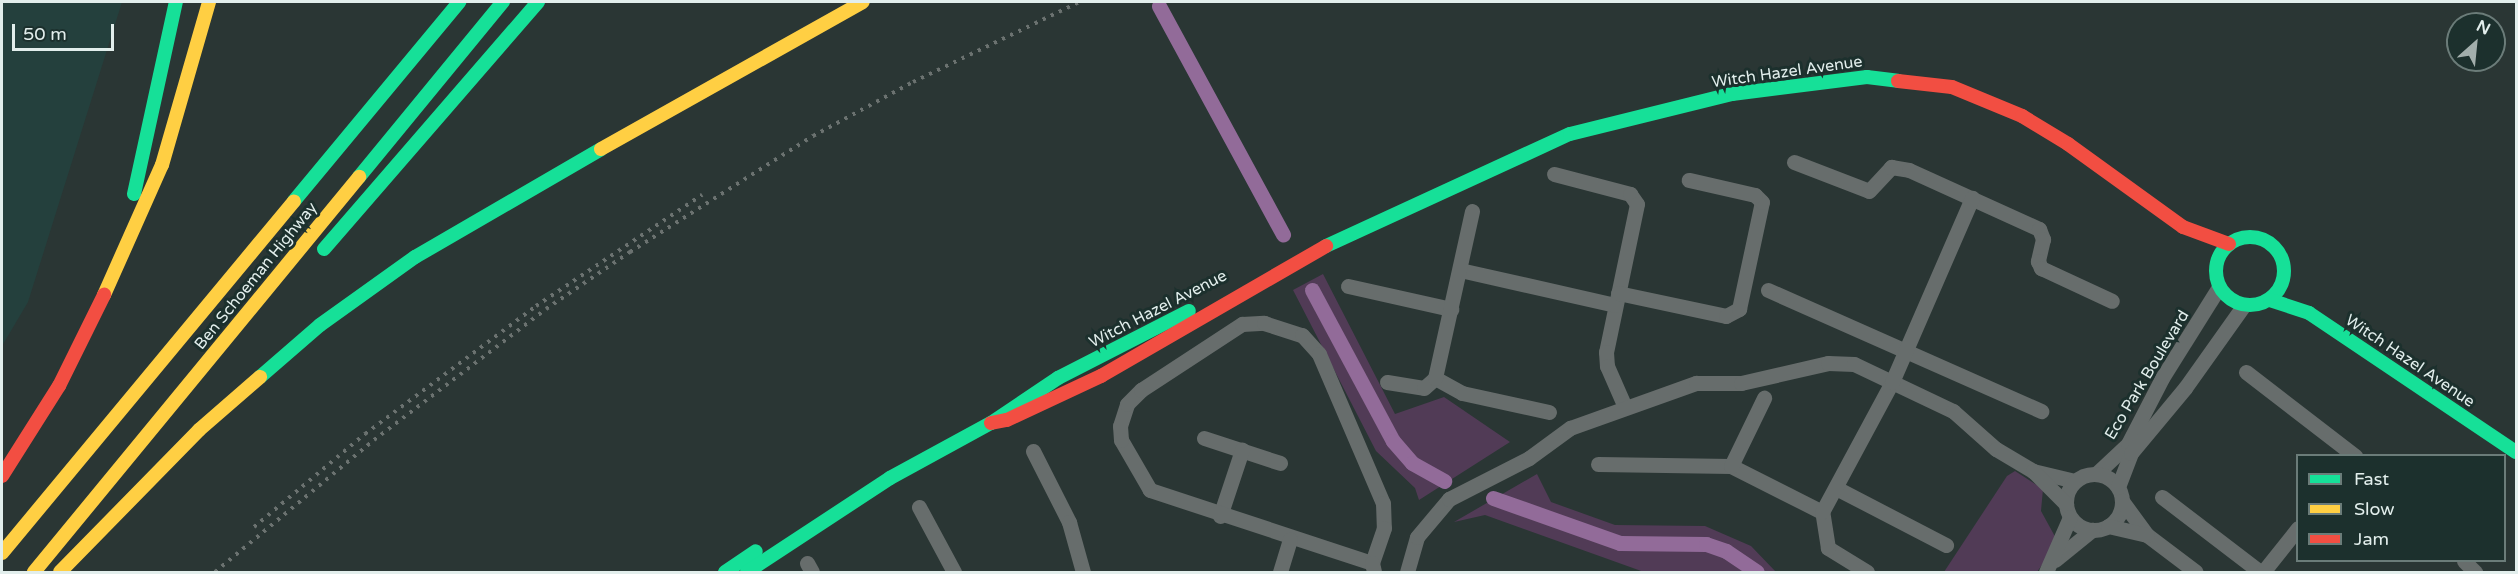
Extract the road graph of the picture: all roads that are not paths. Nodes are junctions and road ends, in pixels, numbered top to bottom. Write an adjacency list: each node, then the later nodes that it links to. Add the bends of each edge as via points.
1 (176, 2): 20 (main road, via 162,80)
2 (209, 2): 20 (main road, via 162,165)
3 (459, 2): 66 (main road, Ben Schoeman Highway)
4 (503, 2): 67 (main road, Ben Schoeman Highway)
5 (538, 2): 14 (main road)
6 (863, 2): 71 (main road, via 513,198 415,257 329,318 199,430)
7 (1794, 162): 10 (street, via 1869,191 1891,167 1898,166)
8 (1554, 174): 22 (street, via 1630,194 1636,200)
9 (1689, 180): 22 (street, via 1755,195 1762,202 1739,309 1726,316)
10 (1972, 198): 24 (street, via 2042,231 2037,261 2041,268); 28 (street)
11 (1472, 211): 16 (street)
12 (2183, 227): 13 (main road, Witch Hazel Avenue); 15 (main road, Witch Hazel Avenue); 51 (main road, Witch Hazel Avenue, via 2131,192 1995,117 1948,100 1911,93 1848,92 1635,119 1570,134 1346,235 1118,367 1007,420 991,423)
13 (2229, 244): 15 (main road); 17 (main road, via 2246,237 2265,240 2280,254)
14 (317, 258)
15 (2216, 266): 19 (main road)
16 (1460, 270): 22 (street); 26 (street)
17 (2284, 277): 23 (main road); 27 (main road, Witch Hazel Avenue)
18 (1347, 286): 26 (street)
19 (2219, 287): 25 (main road, via 2234,302); 49 (street, Eco Park Boulevard, via 2162,378 2128,444)
20 (109, 289): 50 (main road, via 59,386)
21 (1768, 290): 28 (street)
22 (1616, 299): 35 (street, via 1606,360)
23 (2270, 300): 25 (main road); 27 (main road, Witch Hazel Avenue)
24 (2112, 301)
25 (2244, 305): 54 (street, Eco Park Boulevard, via 2185,388 2131,453)
26 (1451, 309): 31 (street)
27 (2309, 313): 38 (main road, Witch Hazel Avenue)
28 (1906, 350): 33 (street); 36 (street)
29 (225, 364): 67 (main road, via 132,470)
30 (2246, 372): 44 (street)
31 (1435, 378): 32 (street, via 1424,388); 37 (street, via 1462,393)
32 (1387, 382)
33 (1892, 382): 35 (street, via 1854,364 1828,363 1741,383 1696,383); 48 (street, via 1953,411 1996,449); 53 (street)
34 (1764, 398): 47 (street)
35 (1626, 407): 77 (street, via 1570,428 1529,458 1449,498 1417,537)
36 (2041, 411)
37 (1549, 412)
38 (2493, 435): 40 (main road, Witch Hazel Avenue); 43 (main road, Witch Hazel Avenue)
39 (1204, 438): 41 (street)
40 (2517, 442)
41 (1242, 450): 45 (street); 59 (street)
42 (1033, 451): 75 (street, via 1069,522)
43 (2517, 452)
44 (2352, 454)
45 (1280, 463)
46 (1598, 464): 47 (street)
47 (1731, 466): 58 (street)
48 (2033, 471): 52 (street); 57 (street)
49 (2096, 474): 52 (street); 54 (street, via 2109,478)
50 (2, 476)
51 (890, 478): 72 (main road, Witch Hazel Avenue, via 870,484 781,533); 73 (main road, Witch Hazel Avenue)
52 (2075, 481): 57 (street)
53 (1836, 488): 58 (street); 65 (street)
54 (2120, 494): 60 (street, via 2119,516); 63 (street)
55 (2162, 497): 80 (street)
56 (919, 507): 74 (street)
57 (2068, 510): 61 (street, via 2080,526); 68 (street)
58 (1822, 512): 78 (street, via 1828,548)
59 (1220, 516): 64 (street); 69 (street, via 1159,495 1145,484 1121,440 1122,416 1126,404 1141,390 1209,344 1242,324 1264,323 1302,335 1319,354 1383,503 1384,528)
60 (2108, 526): 61 (street); 63 (street)
61 (2092, 530): 68 (street)
62 (2296, 530): 80 (street)
63 (2147, 534): 79 (street)
64 (1290, 539): 69 (street); 76 (street)
65 (1946, 545)
66 (2, 553)
67 (49, 554): 70 (main road, Ben Schoeman Highway)
68 (2050, 566)
69 (1373, 568)
70 (34, 573)
71 (60, 573)
72 (725, 573)
73 (747, 573)
74 (954, 573)
75 (1083, 573)
76 (1280, 573)
77 (1407, 573)
78 (1867, 573)
79 (2196, 573)
80 (2262, 573)

